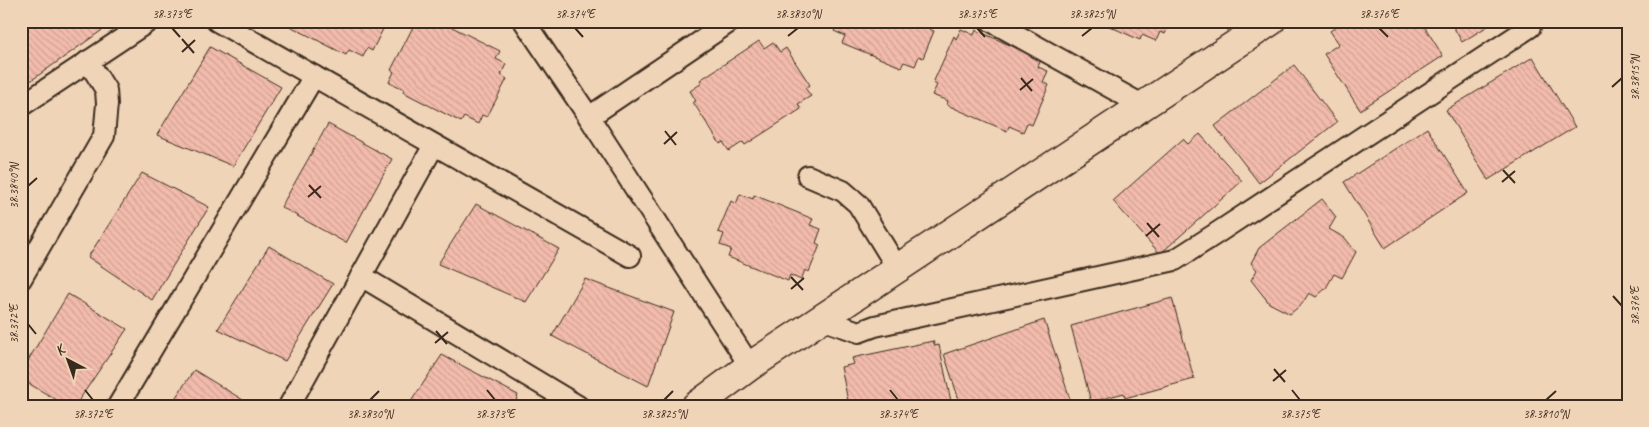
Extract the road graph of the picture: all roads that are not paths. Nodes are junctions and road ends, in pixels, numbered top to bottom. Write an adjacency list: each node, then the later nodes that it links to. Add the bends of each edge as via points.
1 (149, 21): 8 (street)
2 (217, 21): 9 (street)
3 (524, 21): 12 (street)
4 (730, 21): 12 (street)
5 (992, 21): 11 (street)
6 (1271, 21): 11 (street)
7 (1530, 27): 19 (street, via 1174,260 859,332)
8 (88, 62): 10 (street); 18 (street, via 106,90 104,136)
9 (314, 76): 13 (street); 21 (street)
10 (21, 106)
11 (1144, 106): 16 (street)
12 (589, 117): 20 (street)
13 (434, 145): 15 (street); 17 (street)
14 (808, 176): 16 (street, via 843,190 858,204)
15 (630, 256)
16 (898, 269): 19 (street)
17 (361, 276): 22 (street); 23 (street)
18 (21, 279)
19 (821, 319): 20 (street)
20 (750, 366): 24 (street)
21 (118, 406)
22 (289, 406)
23 (578, 406)
24 (696, 406)

